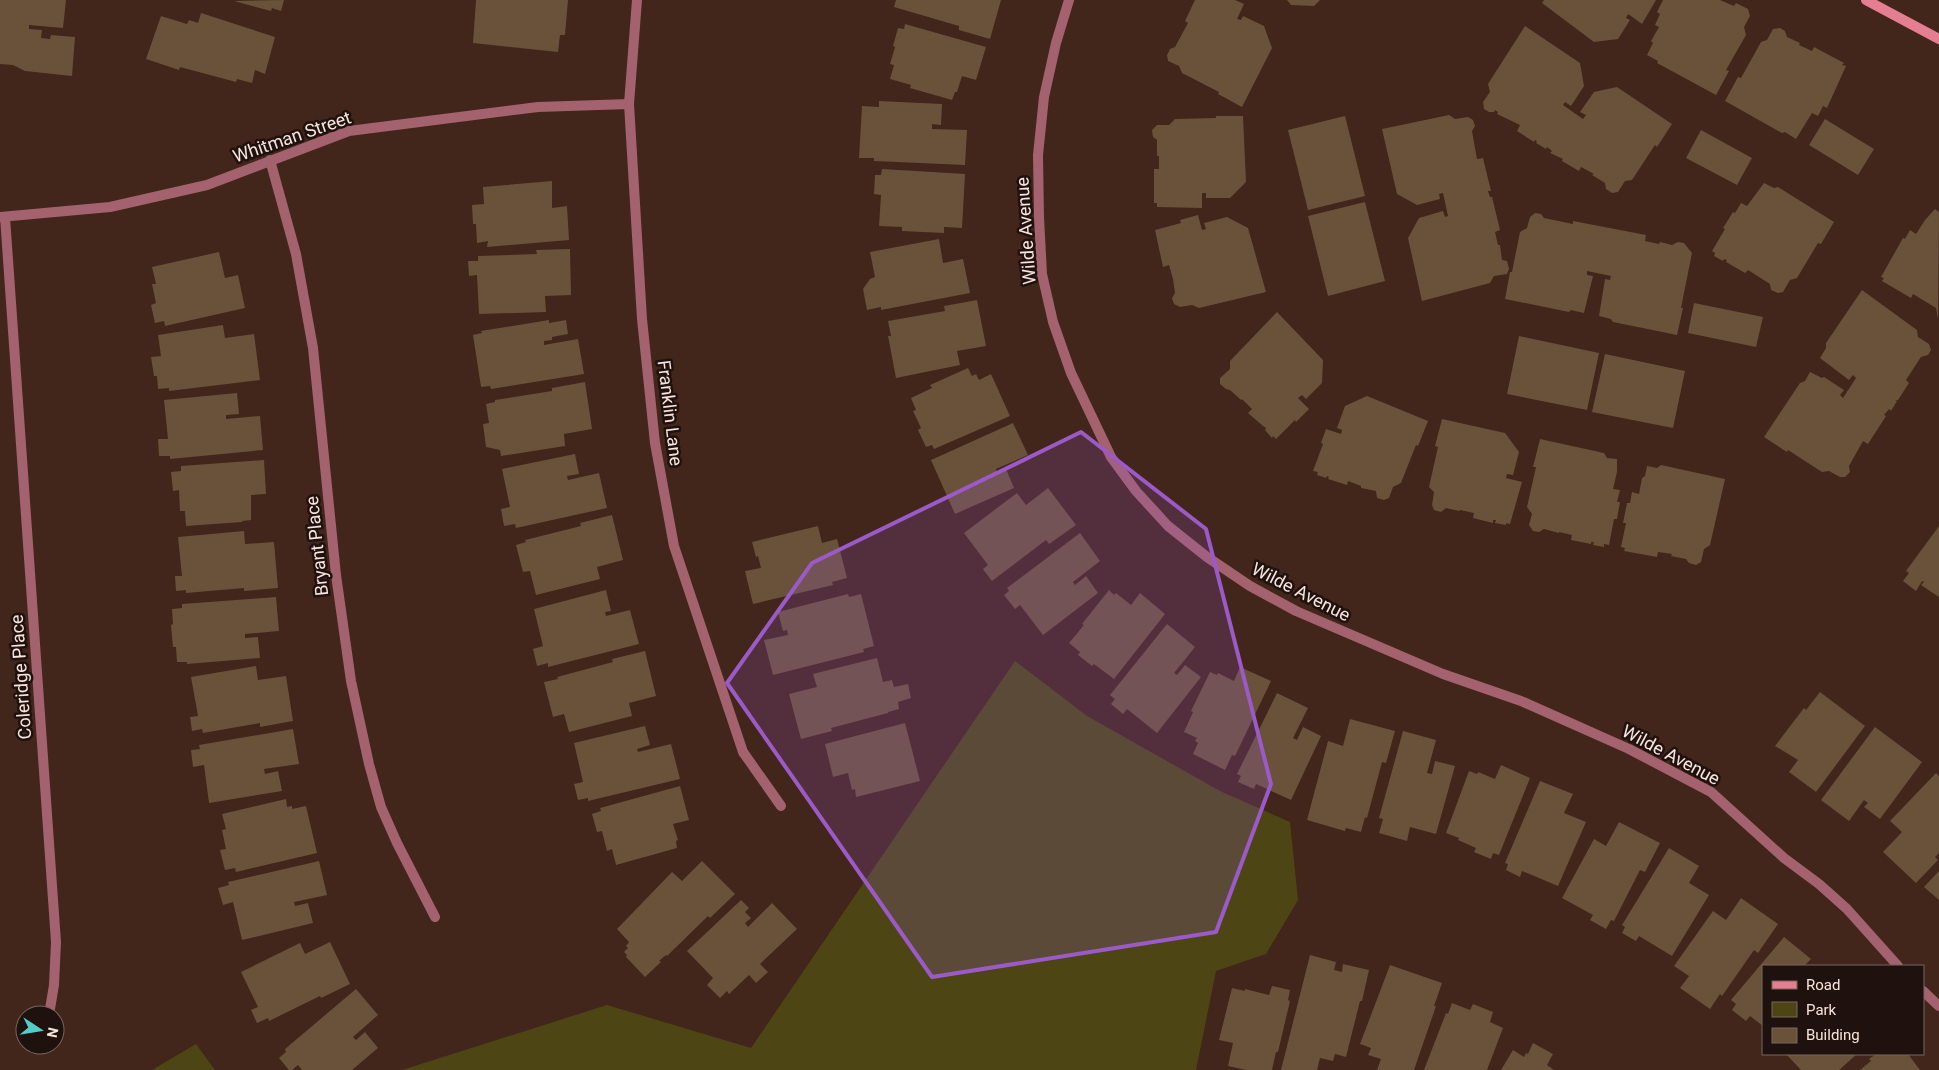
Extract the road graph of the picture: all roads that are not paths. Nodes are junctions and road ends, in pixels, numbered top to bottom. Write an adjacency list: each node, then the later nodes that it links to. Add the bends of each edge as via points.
1 (638, 0): 5 (street, Franklin Lane)
2 (1069, 0): 10 (street, Wilde Avenue, via 1044,97 1038,155 1042,274 1053,322 1071,373 1111,457 1136,491 1168,526 1207,557 1296,611 1620,744 1711,792 1784,858 1820,884)
3 (1866, 0): 4 (main road)
4 (1939, 39)
5 (629, 104): 6 (street, Whitman Street, via 538,106 349,131); 8 (street, Franklin Lane, via 642,319 655,443 674,546 744,752)
6 (270, 160): 7 (street, Whitman Street, via 207,185 110,207); 9 (street, Bryant Place, via 296,254 313,348 336,575 351,681 365,746 381,807)
7 (2, 217): 12 (street, Coleridge Place, via 56,942)
8 (781, 806)
9 (435, 917)
10 (1897, 965)
11 (1924, 992): 13 (street)
12 (51, 1005)
13 (1939, 1006)

